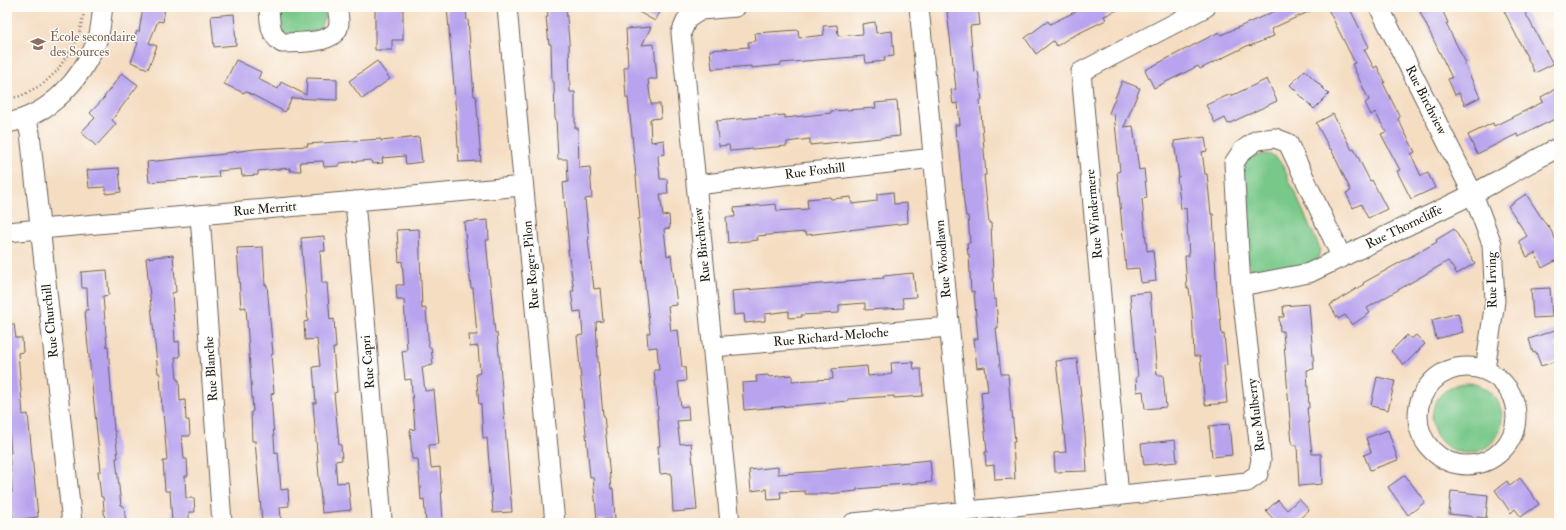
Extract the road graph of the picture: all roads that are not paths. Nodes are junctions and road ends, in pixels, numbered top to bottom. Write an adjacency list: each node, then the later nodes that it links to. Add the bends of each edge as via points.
1 (268, 7): 2 (street, via 271,30 275,38 282,43 328,39 335,33 339,24)
2 (337, 7)
3 (507, 7): 14 (street, Rue Roger-Pilon)
4 (736, 7): 13 (street, Rue Birchview, via 701,10 687,19 681,33)
5 (919, 7): 12 (street, Rue Woodlawn)
6 (1206, 7): 25 (street, Rue Windermere, via 1081,72)
7 (1379, 7): 15 (street, Rue Birchview)
8 (94, 8): 9 (street, via 97,39 82,70 60,97)
9 (26, 119): 10 (street); 18 (street, Rue Churchill, via 30,133)
10 (7, 123)
11 (1559, 147): 15 (street, Rue Thorncliffe)
12 (934, 158): 13 (street, Rue Foxhill); 22 (street, Rue Woodlawn)
13 (696, 185): 23 (street, Rue Birchview)
14 (523, 186): 16 (street, Rue Merritt); 30 (street, Rue Roger-Pilon)
15 (1473, 194): 20 (street, Rue Thorncliffe); 24 (street, Rue Irving, via 1492,244 1495,301)
16 (355, 201): 17 (street, Rue Merritt); 29 (street, Rue Capri)
17 (200, 215): 18 (street, Rue Merritt); 28 (street, Rue Blanche)
18 (41, 229): 19 (street, Rue Merritt); 27 (street, Rue Churchill)
19 (7, 232)
20 (1342, 258): 21 (street, Rue Thorncliffe, via 1309,273); 21 (street, Rue Mulberry, via 1288,143 1275,138 1257,140 1242,151 1234,163)
21 (1241, 286): 25 (street, Rue Mulberry, via 1261,460 1258,474 1247,482)
22 (949, 327): 23 (street, Rue Richard-Meloche); 26 (street, Rue Woodlawn)
23 (712, 347): 31 (street, Rue Birchview)
24 (1485, 370): 24 (street, via 1499,377 1509,389 1515,403 1517,419 1513,434 1505,448 1493,458 1478,464 1463,465 1448,461 1433,452 1423,438 1418,422 1419,405 1425,389 1437,377 1452,369 1468,366)
25 (1119, 496): 26 (street, Rue Mulberry)
26 (967, 511): 32 (street, Rue Mulberry)
27 (72, 523)
28 (222, 523)
29 (381, 523)
30 (555, 523)
31 (730, 523)
32 (853, 523)

